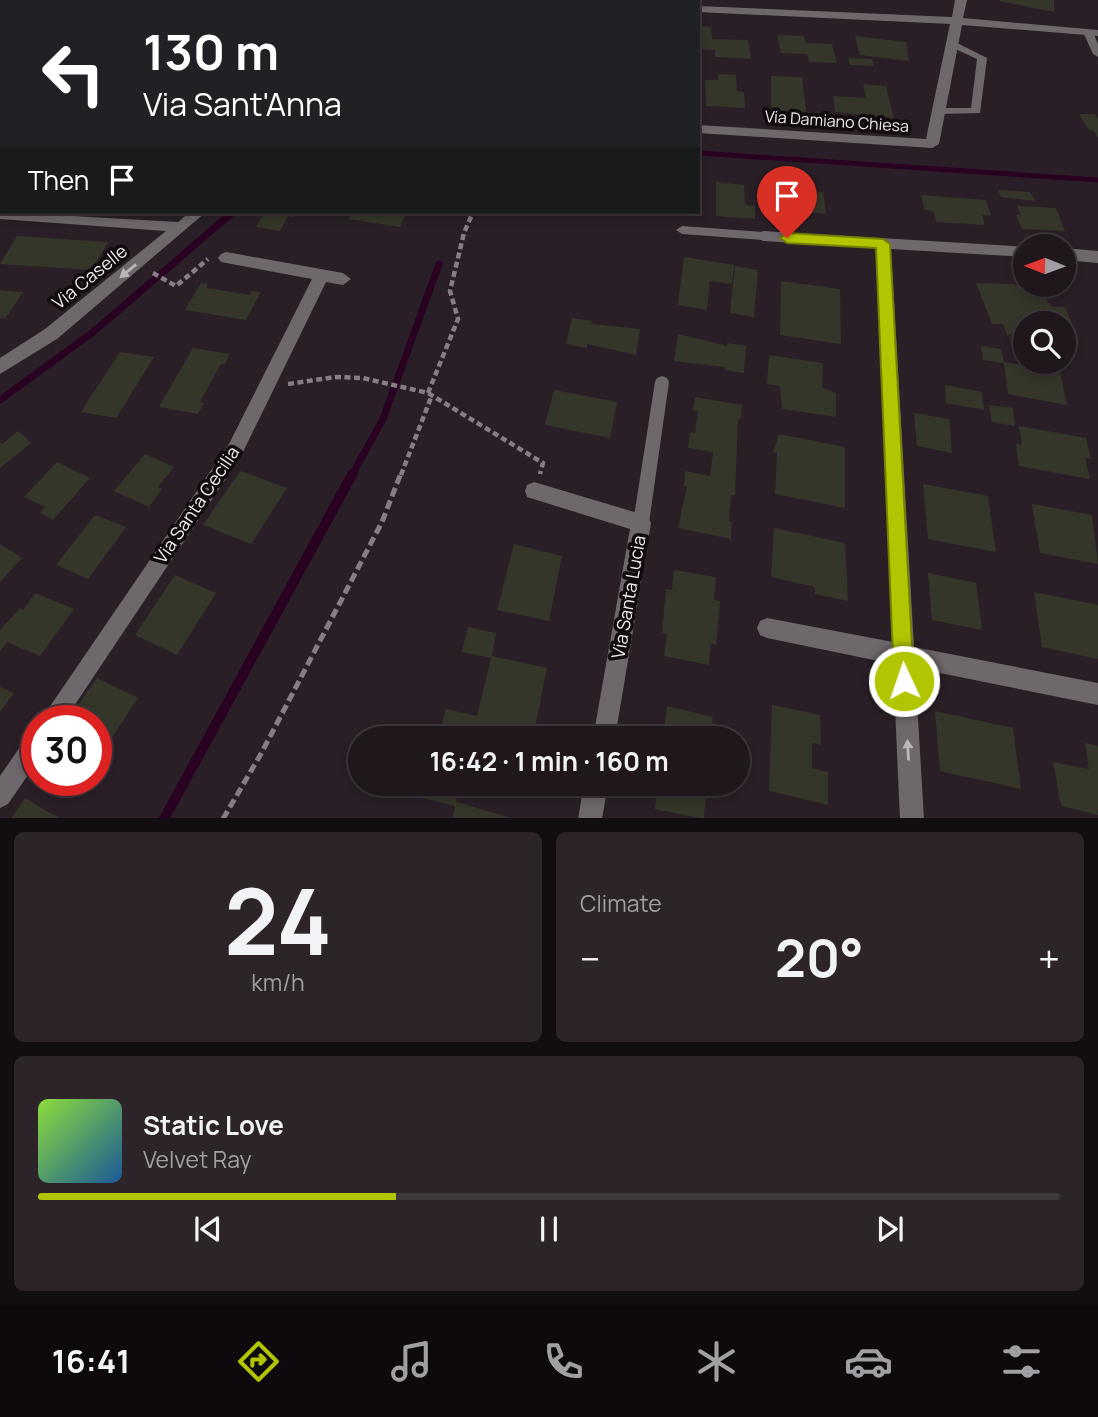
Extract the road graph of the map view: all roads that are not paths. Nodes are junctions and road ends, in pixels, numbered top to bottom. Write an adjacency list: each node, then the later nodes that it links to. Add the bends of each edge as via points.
1 (961, 0): 3 (street, Via Damiano Chiesa)
2 (700, 9): 3 (street)
3 (956, 21): 4 (street); 5 (street, Via Damiano Chiesa)
4 (1093, 33): 6 (lane)
5 (952, 44): 7 (street, Via Damiano Chiesa); 7 (lane, via 982,58 976,111)
6 (1098, 54)
7 (939, 111): 8 (street, Via Damiano Chiesa, via 932,144)
8 (700, 129)
9 (0, 214): 11 (street)
10 (197, 214): 11 (street, Via Caselle)
11 (181, 227): 21 (street, Via Caselle, one-way to 21, via 51,334)
12 (682, 230): 13 (lane)
13 (763, 236): 14 (street)
14 (883, 244): 15 (street); 26 (street)
15 (1013, 250)
16 (1076, 255): 17 (street)
17 (1098, 257)
18 (226, 258): 19 (street)
19 (321, 276): 20 (street); 28 (street, Via Santa Cecilia, via 235,450)
20 (344, 279)
21 (0, 367)
22 (662, 382): 24 (lane)
23 (534, 491): 24 (street, Via Santa Lucia)
24 (641, 523): 29 (street, Via Santa Lucia)
25 (767, 628): 26 (street)
26 (902, 654): 27 (street); 34 (street, one-way to 26)
27 (1098, 694)
28 (62, 705)
29 (606, 726)
30 (21, 765): 31 (street)
31 (0, 796)
32 (594, 796): 33 (street)
33 (590, 818)
34 (912, 818)

